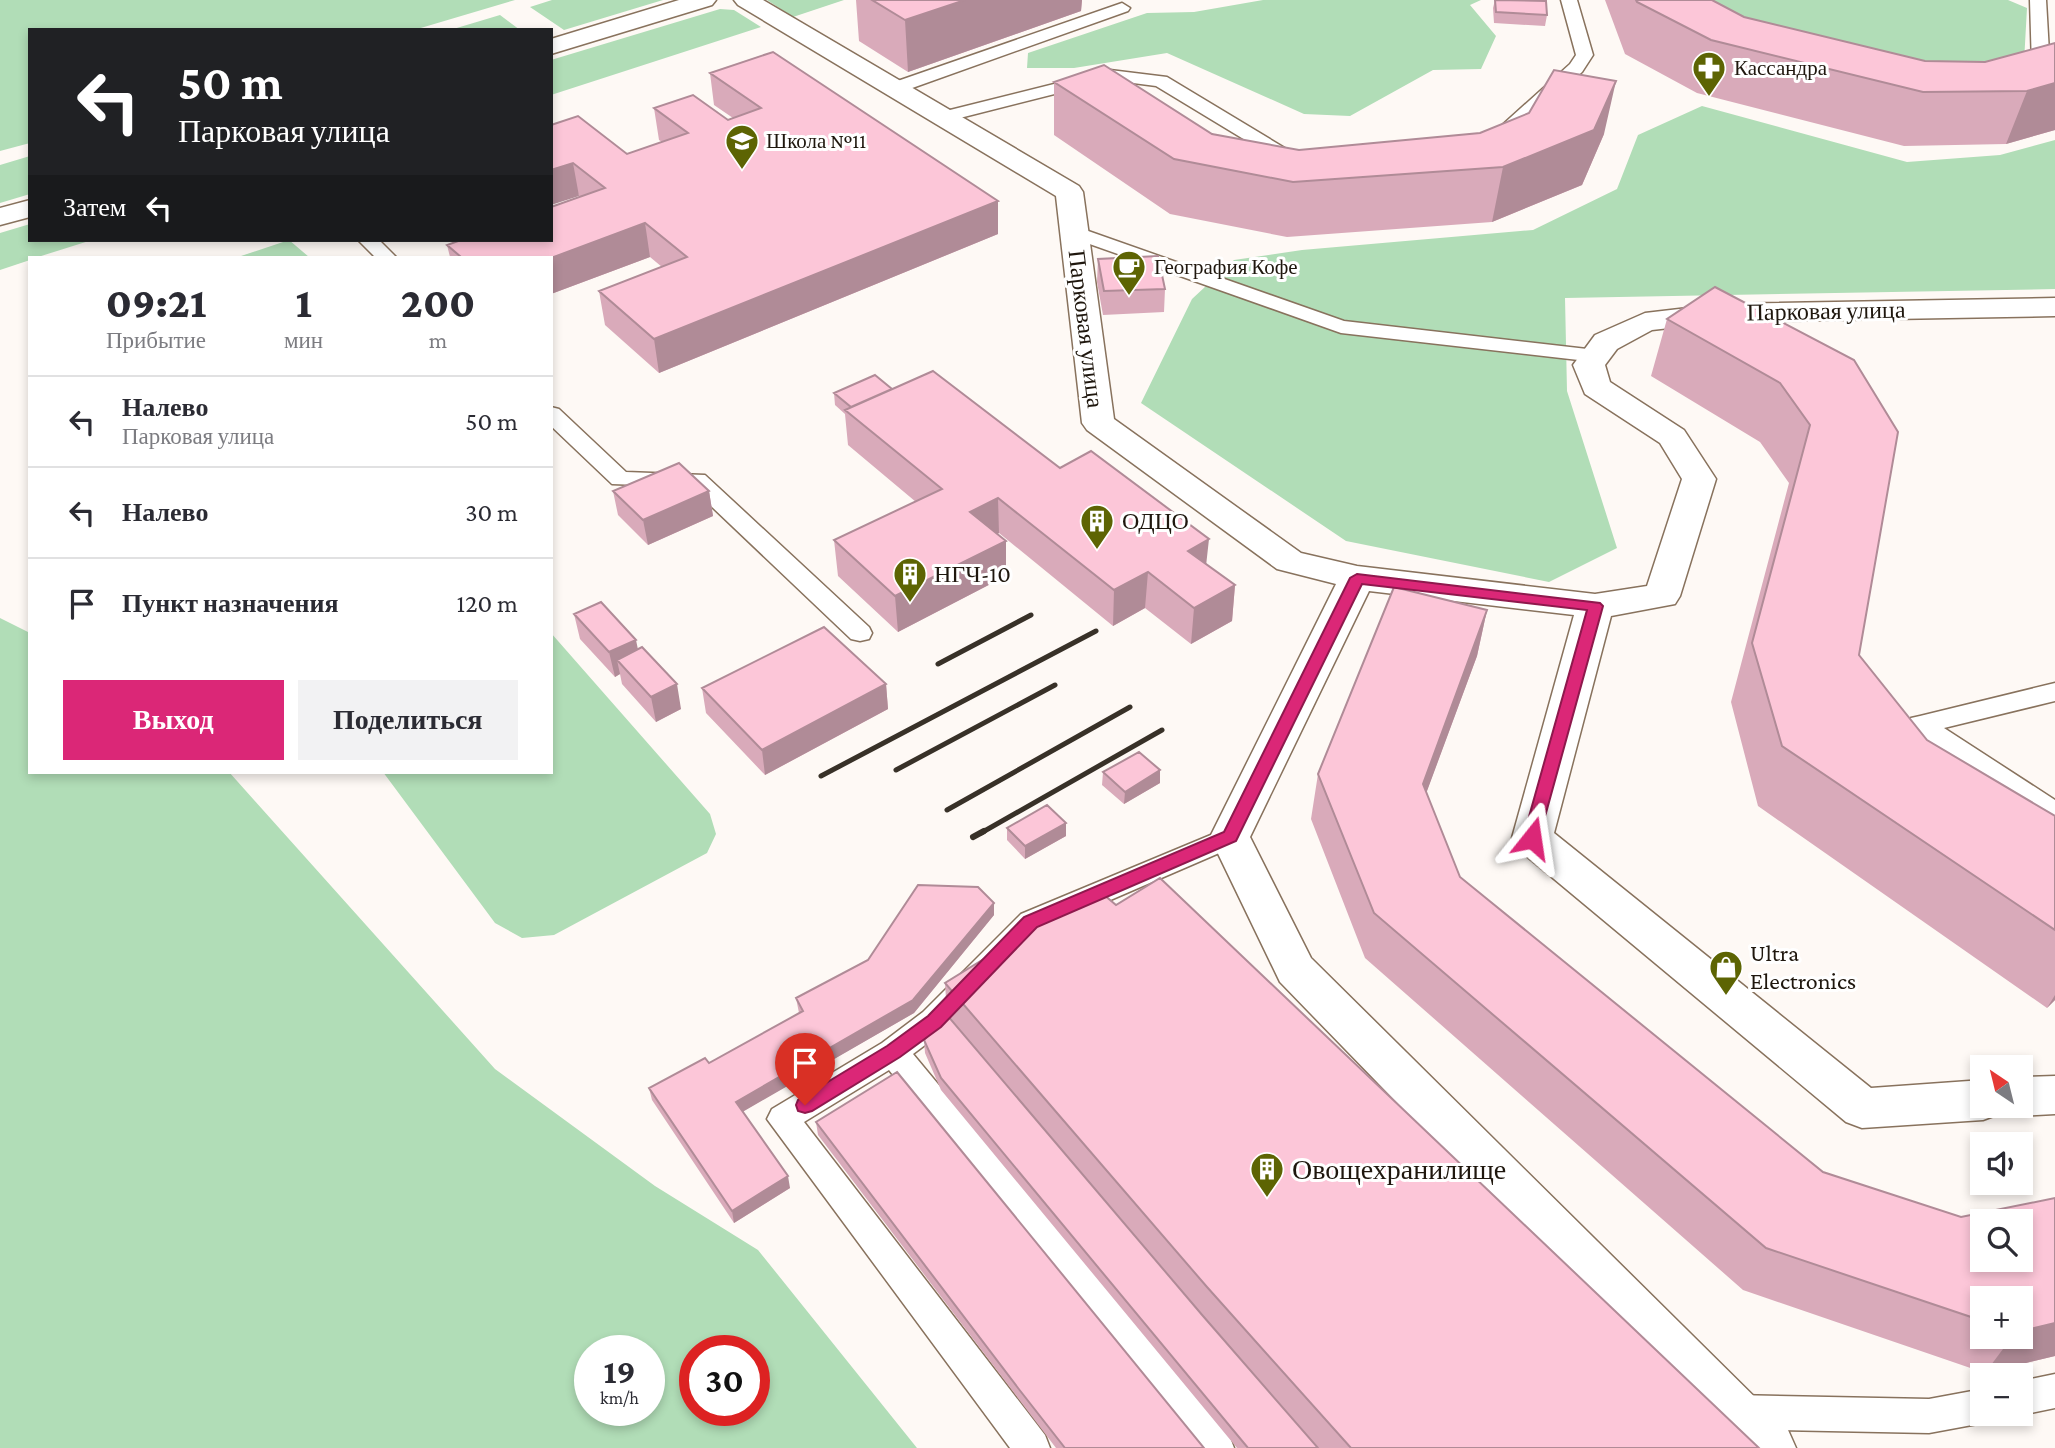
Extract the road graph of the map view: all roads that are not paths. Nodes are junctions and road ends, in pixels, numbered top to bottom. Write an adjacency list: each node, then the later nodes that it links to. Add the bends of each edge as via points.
1 (704, 0): 9 (street)
2 (746, 0): 11 (street, Парковая улица)
3 (1569, 0): 13 (lane, via 1585,55 1494,142)
4 (2038, 0): 8 (lane)
5 (2048, 0): 6 (lane)
6 (2055, 0)
7 (1122, 8): 11 (lane)
8 (2047, 22): 10 (lane, via 2041,70)
9 (553, 46)
10 (2018, 78)
11 (895, 88): 12 (street, Парковая улица)
12 (944, 117): 14 (lane, via 1110,75 1161,81 1284,156); 17 (street, Парковая улица, via 1069,192)
13 (1480, 143)
14 (1312, 155)
15 (28, 209): 16 (street)
16 (0, 217)
17 (1074, 232): 21 (lane, via 1340,327); 23 (street, Парковая улица, via 1098,423 1289,561)
18 (370, 242): 19 (lane)
19 (385, 256)
20 (2055, 307): 21 (street, Парковая улица, via 1722,313 1645,322 1606,342)
21 (1595, 356): 24 (street, Парковая улица, via 1589,365 1596,387 1672,437 1699,480 1662,596)
22 (553, 416): 25 (lane, via 620,479 697,480)
23 (1357, 578): 24 (street, Парковая улица); 28 (street)
24 (1595, 606): 32 (street, via 1532,838 1861,1108)
25 (860, 633)
26 (2055, 692): 27 (lane, via 1920,725)
27 (2055, 813)
28 (1230, 837): 29 (lane, via 1031,922 934,1021); 36 (street, via 1295,970)
29 (893, 1052): 37 (lane, via 783,1119); 38 (lane)
30 (2055, 1095): 31 (street)
31 (2034, 1096)
32 (1970, 1101)
33 (2055, 1391): 34 (lane)
34 (2033, 1396)
35 (1970, 1408): 36 (lane, via 1929,1416)
36 (1730, 1412): 39 (street)
37 (1032, 1448)
38 (1216, 1448)
39 (1769, 1448)

